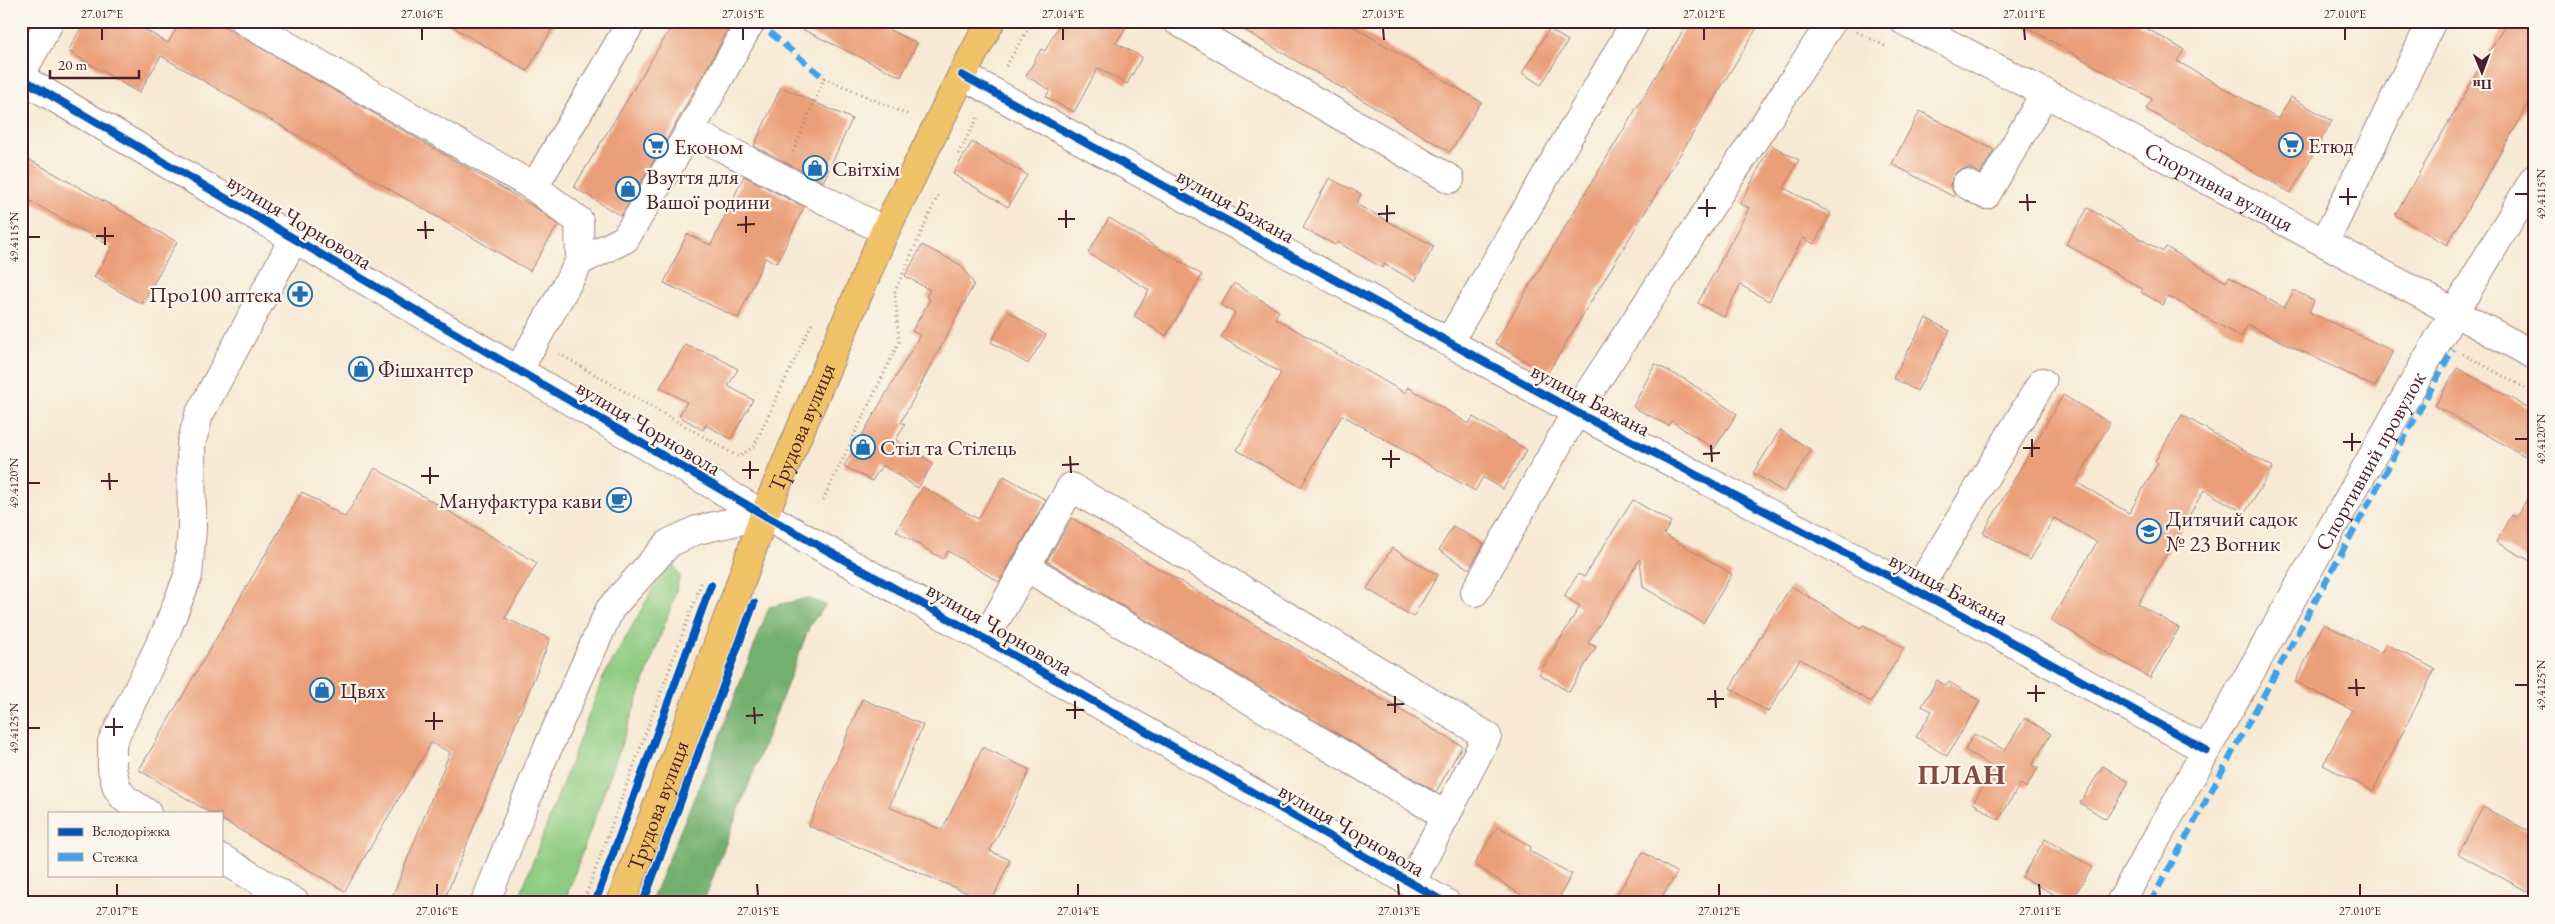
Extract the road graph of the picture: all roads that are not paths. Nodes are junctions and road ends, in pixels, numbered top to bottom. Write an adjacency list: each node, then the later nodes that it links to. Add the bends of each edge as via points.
1 (50, 21): 12 (street)
2 (244, 21): 18 (street)
3 (632, 21): 18 (street)
4 (751, 21): 14 (street)
5 (991, 21): 11 (main road, Трудова вулиця)
6 (1177, 21): 15 (street)
7 (1636, 21): 24 (street)
8 (1832, 21): 28 (street)
9 (1904, 21): 13 (street, Спортивна вулиця)
10 (2432, 21): 21 (street)
11 (962, 74): 19 (main road, Трудова вулиця); 24 (street, вулиця Бажана)
12 (21, 76): 20 (street, вулиця Чорновола)
13 (2045, 93): 17 (street, via 1986,195); 21 (street, Спортивна вулиця)
14 (690, 131): 19 (street); 22 (street, via 625,239)
15 (1450, 179)
16 (2534, 179): 23 (street, Спортивний провулок)
17 (1966, 184)
18 (534, 187): 22 (street, via 579,221)
19 (885, 230): 29 (main road, Трудова вулиця)
20 (294, 238): 26 (street, вулиця Чорновола); 35 (street, via 199,415 191,444 192,528 188,576 166,632 112,742 112,769 117,788 124,798)
21 (2325, 242): 23 (street, Спортивна вулиця)
22 (580, 261): 26 (street)
23 (2454, 312): 25 (street, Спортивна вулиця); 34 (street, Спортивний провулок)
24 (1449, 342): 28 (street, вулиця Бажана)
25 (2534, 355)
26 (518, 370): 29 (street, вулиця Чорновола)
27 (2042, 382): 31 (street)
28 (1576, 412): 31 (street, вулиця Бажана); 32 (street)
29 (764, 515): 33 (street, вулиця Чорновола); 40 (street, via 697,530 669,543 610,609 540,764); 41 (main road, Трудова вулиця)
30 (1026, 567): 33 (street); 36 (street); 36 (street, via 1071,487 1487,736)
31 (1917, 591): 34 (street, вулиця Бажана)
32 (1475, 592)
33 (985, 639): 38 (street, вулиця Чорновола)
34 (2206, 750): 43 (street, Спортивний провулок)
35 (145, 812)
36 (1446, 816): 38 (street)
37 (222, 859): 39 (street)
38 (1411, 883): 42 (street, вулиця Чорновола)
39 (296, 903)
40 (485, 903)
41 (620, 903)
42 (1446, 903)
43 (2120, 903)

